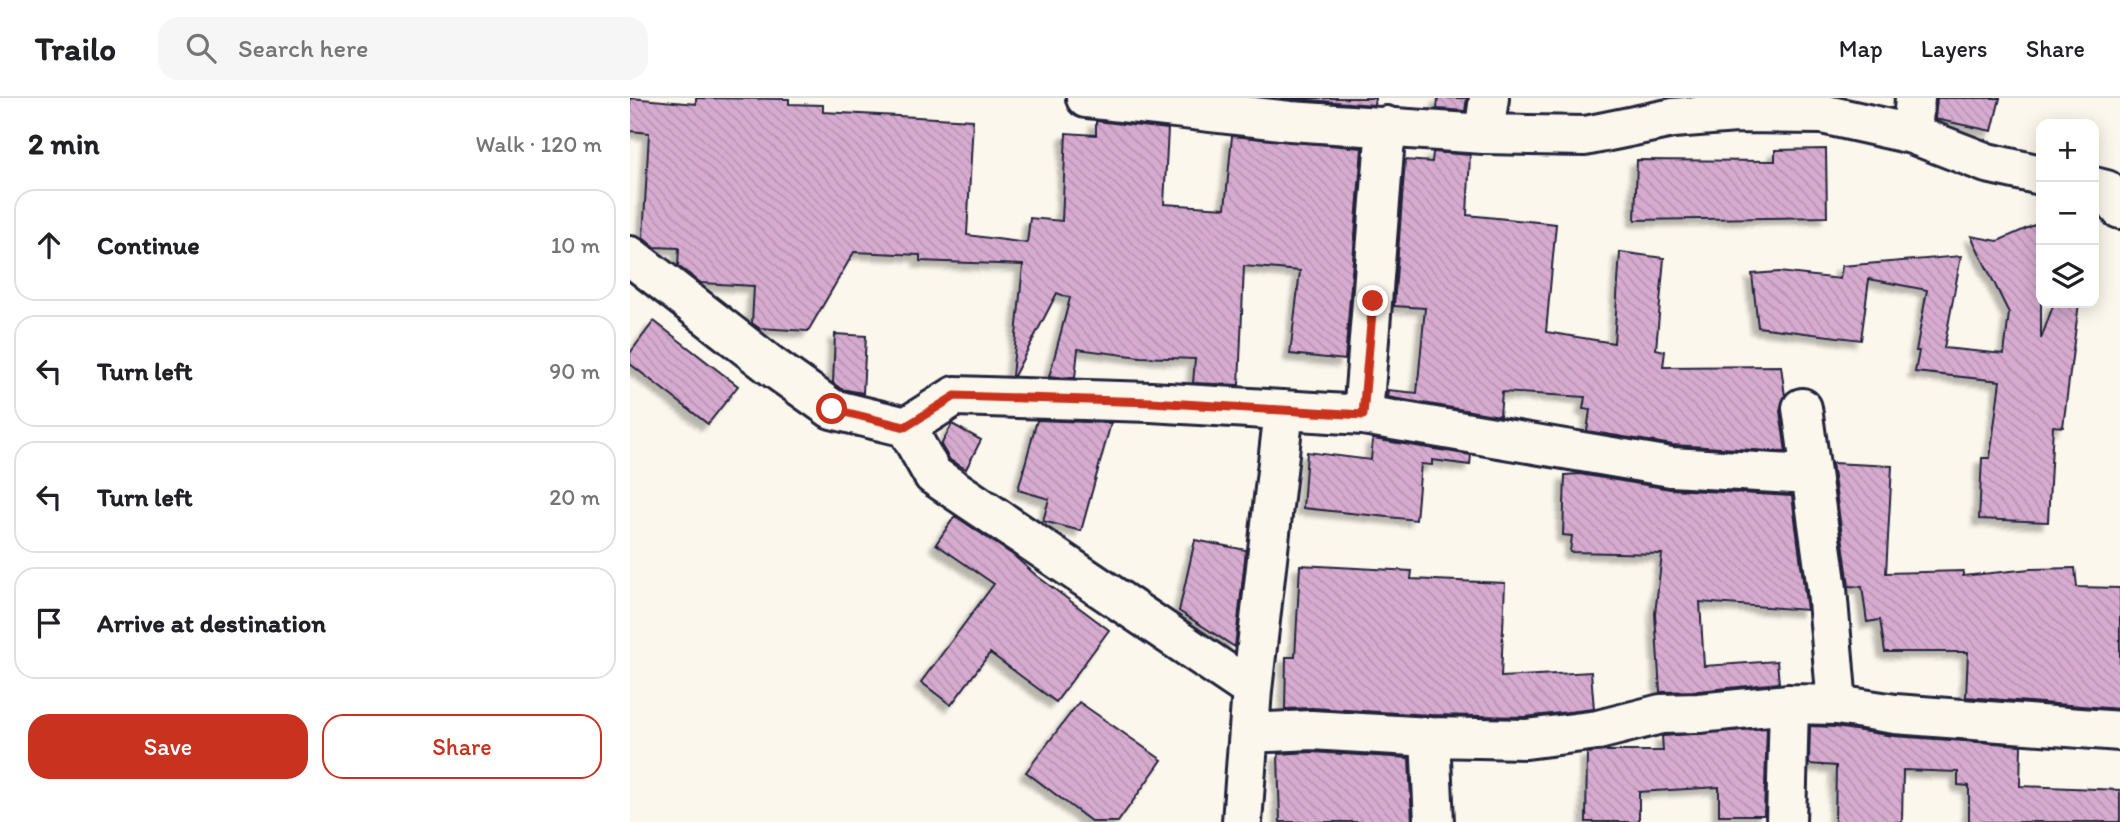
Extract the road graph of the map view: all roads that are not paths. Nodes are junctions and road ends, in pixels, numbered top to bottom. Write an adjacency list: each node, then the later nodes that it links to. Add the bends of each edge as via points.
1 (1095, 99): 4 (street, via 1290,121)
2 (1487, 116): 3 (street, via 1585,136 1673,118 1736,113); 4 (street)
3 (1913, 116): 5 (street, via 1987,163)
4 (1386, 126): 11 (street)
5 (2036, 174)
6 (2099, 188): 7 (street, via 2106,190)
7 (2120, 209)
8 (630, 256): 12 (street, via 832,409)
9 (1802, 408): 13 (street)
10 (1284, 410): 11 (street); 12 (street, via 955,396); 14 (street)
11 (1363, 415): 13 (street, via 1671,467)
12 (905, 427): 14 (street, via 933,475)
13 (1811, 475): 16 (street)
14 (1252, 690): 18 (street)
15 (1789, 705): 16 (street); 19 (street, via 1661,714 1598,730 1526,738); 22 (street)
16 (1838, 705): 17 (street, via 1895,714)
17 (2120, 731)
18 (1249, 733): 19 (street, via 1311,730); 20 (street)
19 (1430, 737): 21 (street)
20 (1242, 822)
21 (1434, 822)
22 (1786, 822)

